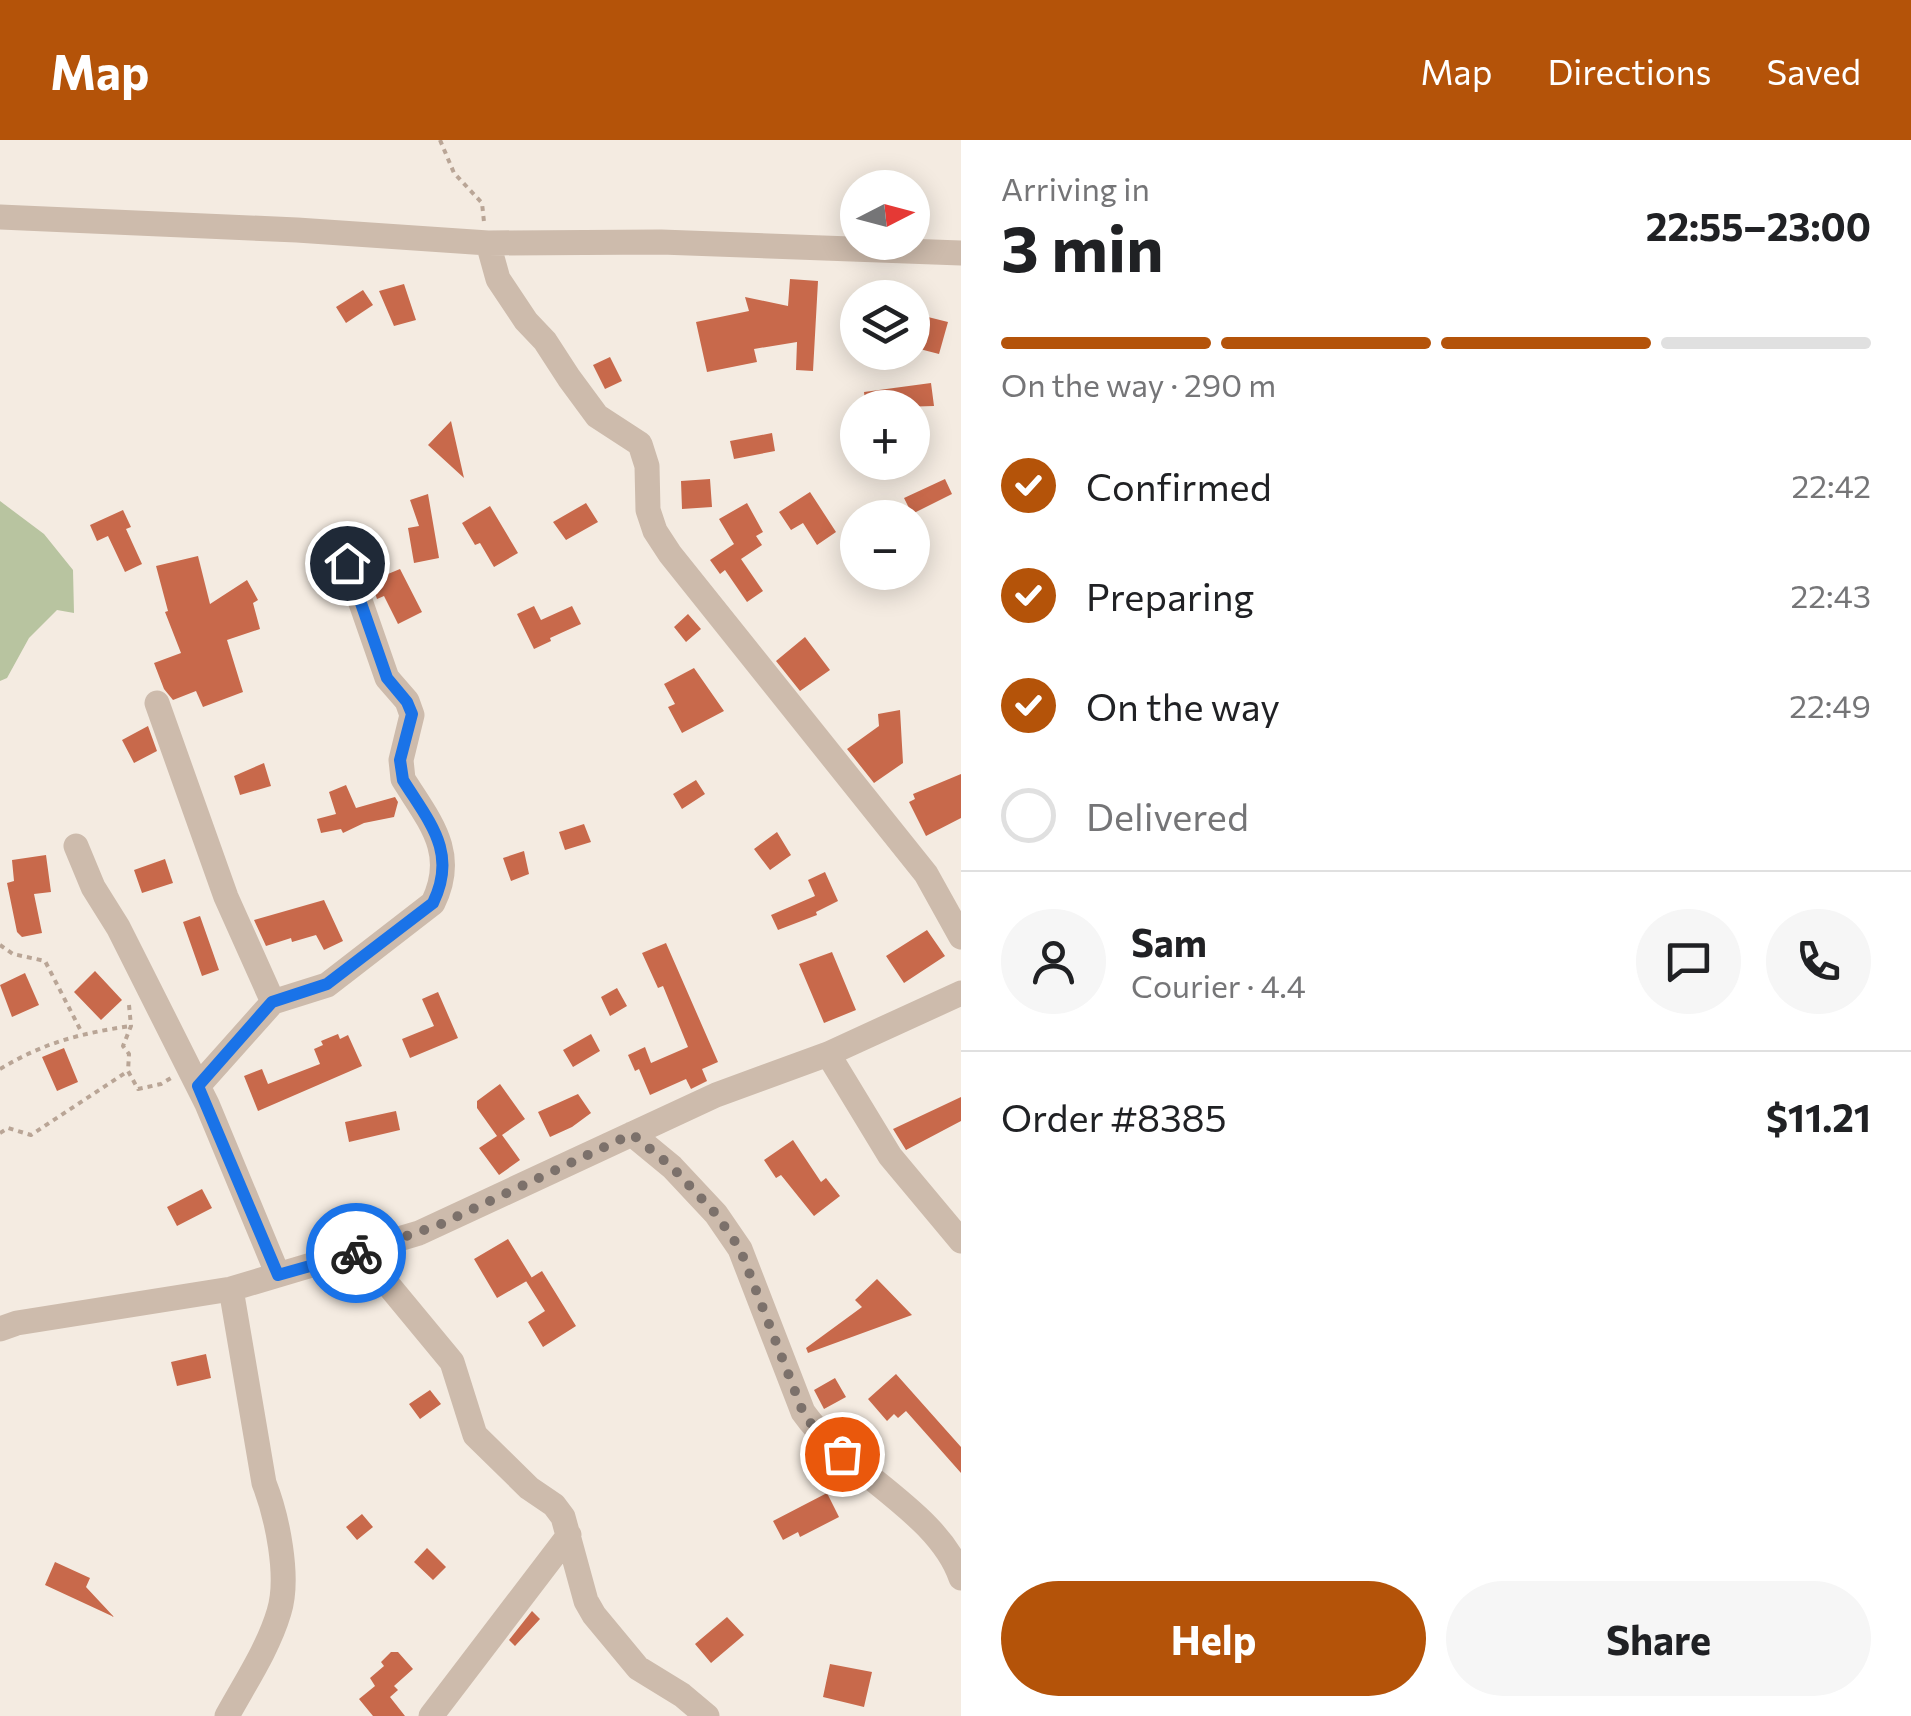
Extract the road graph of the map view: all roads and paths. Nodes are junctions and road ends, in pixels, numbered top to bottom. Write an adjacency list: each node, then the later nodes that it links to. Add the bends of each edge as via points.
1 (440, 140): 3 (path, via 454,173 482,204)
2 (0, 217): 3 (street)
3 (488, 242): 4 (street); 8 (street, via 498,279 569,378 598,416 640,444 648,510 670,554 926,874)
4 (961, 253)
5 (347, 563): 12 (street, via 387,678 410,707 400,770 440,838 440,888 433,903 327,984)
6 (157, 703): 12 (street, via 226,897)
7 (76, 846): 10 (street)
8 (961, 936)
9 (0, 945): 14 (path, via 45,961)
10 (135, 963): 13 (path, via 127,978); 18 (street)
11 (961, 992): 15 (street)
12 (272, 1002): 18 (street)
13 (130, 1026): 14 (path); 17 (path, via 124,1046)
14 (82, 1032): 16 (path)
15 (828, 1054): 20 (street); 21 (street, via 890,1156)
16 (0, 1069)
17 (128, 1071): 18 (path, via 138,1089); 19 (path, via 30,1135 8,1128)
18 (193, 1076): 23 (street)
19 (0, 1133)
20 (632, 1134): 22 (street, via 439,1225); 27 (street, via 684,1178 740,1249 803,1412 819,1435 928,1526)
21 (961, 1241)
22 (361, 1252): 23 (street); 26 (street, via 452,1362 474,1436 554,1505)
23 (278, 1275): 24 (street)
24 (231, 1290): 25 (street); 28 (street, via 281,1562 280,1609)
25 (0, 1329)
26 (569, 1535): 29 (street); 30 (street, via 594,1615 638,1668)
27 (961, 1578)
28 (227, 1716)
29 (430, 1716)
30 (708, 1716)

